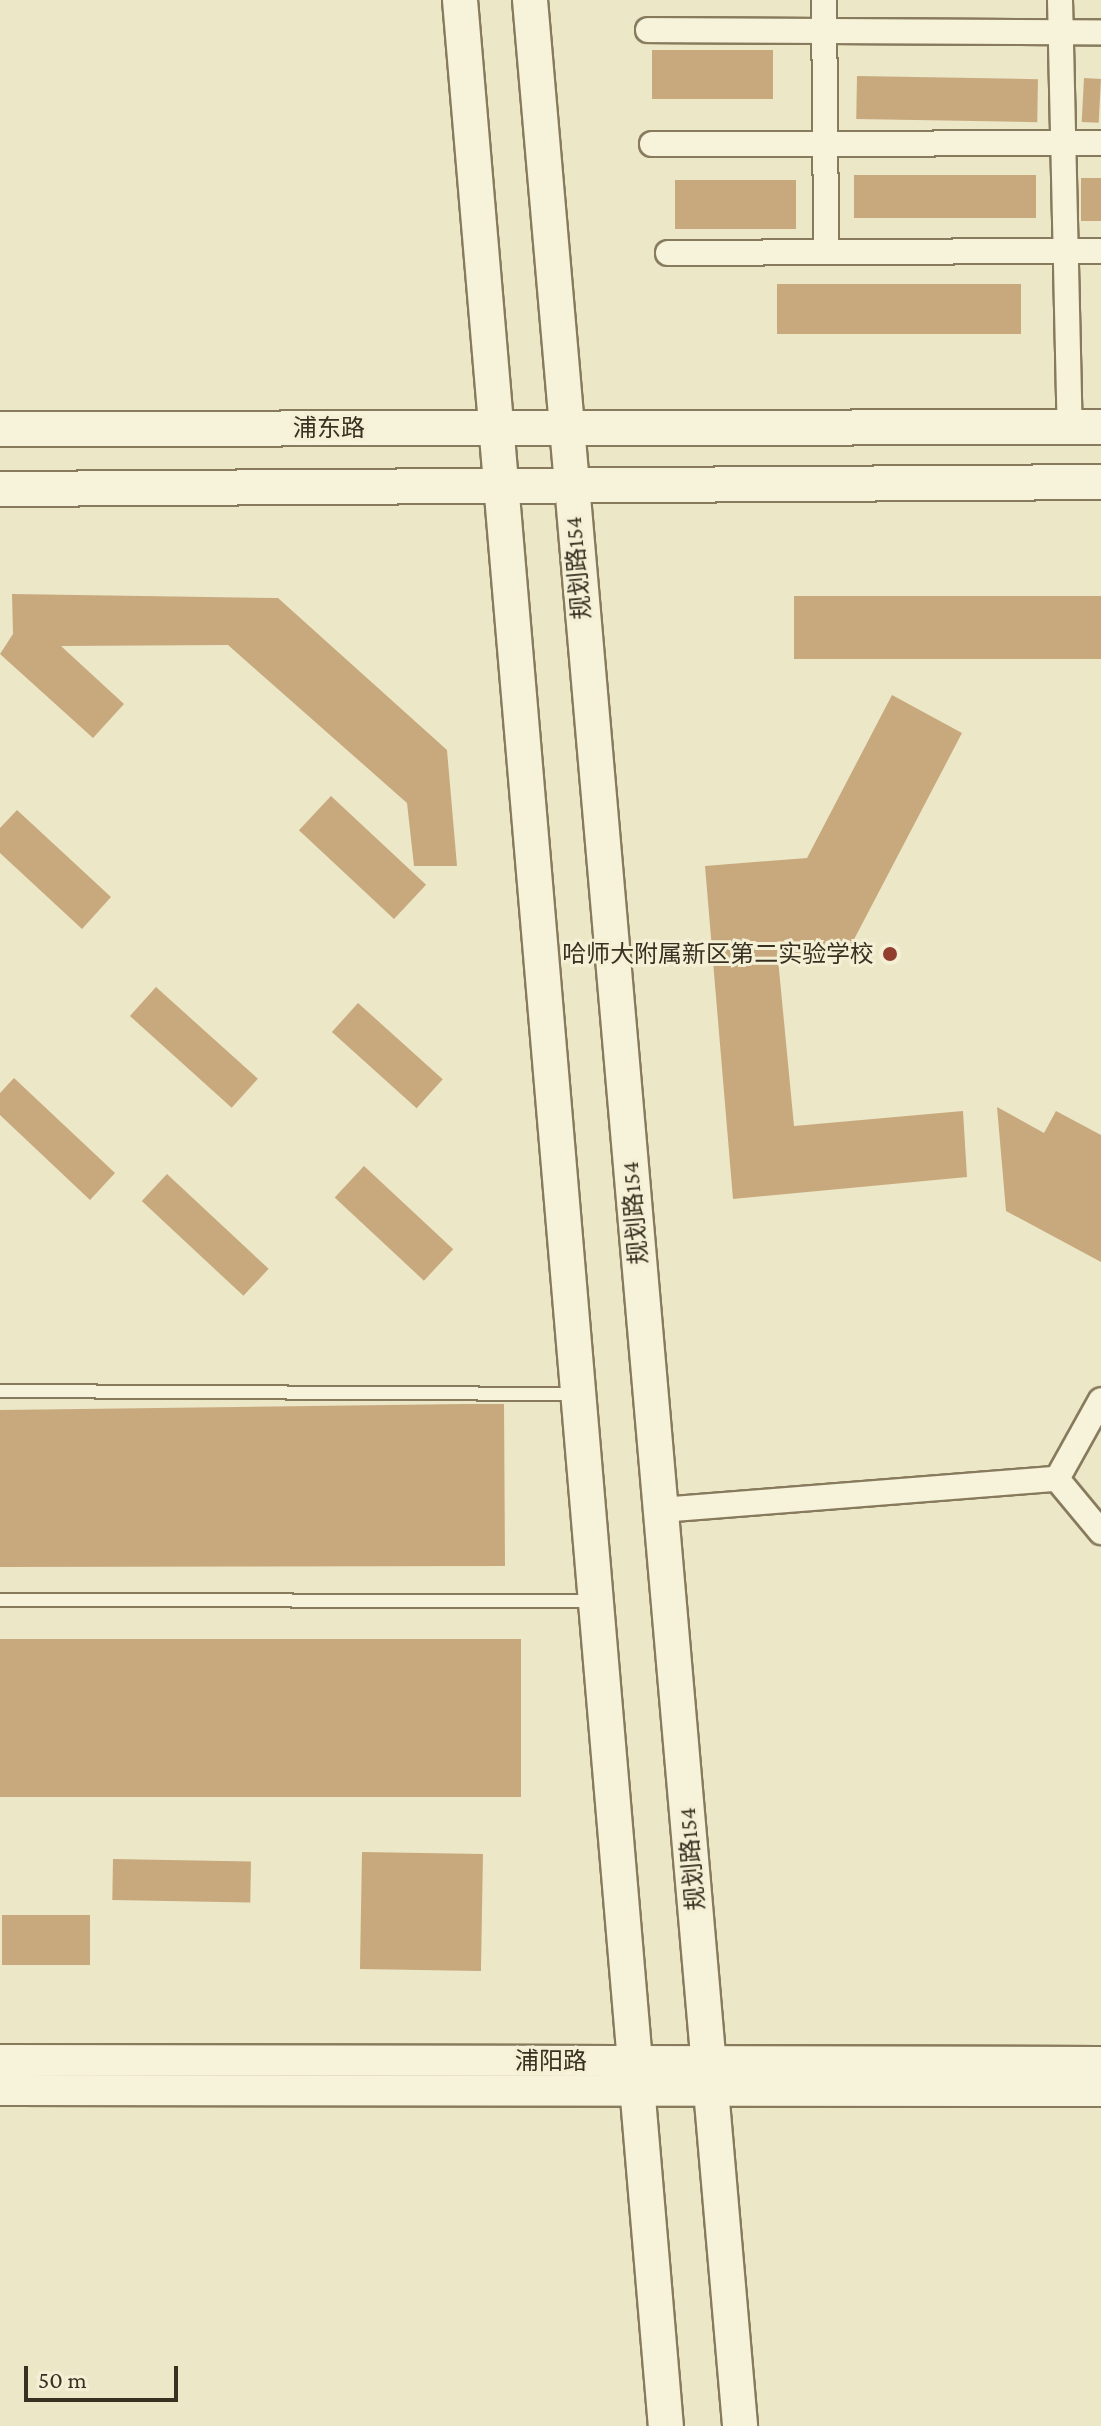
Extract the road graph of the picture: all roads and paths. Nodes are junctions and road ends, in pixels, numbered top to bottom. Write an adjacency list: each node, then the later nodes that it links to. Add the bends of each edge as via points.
1 (460, 0): 17 (main road)
2 (530, 0): 20 (main road, 规划路154)
3 (824, 0): 5 (street)
4 (1060, 0): 7 (street)
5 (825, 27): 6 (street); 7 (street); 11 (street)
6 (648, 30)
7 (1061, 32): 8 (street); 12 (street)
8 (1101, 32)
9 (1101, 143): 12 (street)
10 (652, 144): 11 (street)
11 (826, 144): 12 (street); 15 (street)
12 (1063, 144): 13 (street)
13 (1065, 251): 14 (street); 15 (street); 18 (street)
14 (1101, 251)
15 (826, 252): 16 (street)
16 (668, 253)
17 (496, 427): 19 (main road, 浦东路); 20 (main road, 浦东路); 23 (main road)
18 (1085, 427): 20 (main road, 浦东路)
19 (0, 429)
20 (564, 430): 22 (main road, 规划路154)
21 (1101, 482): 22 (main road)
22 (569, 483): 23 (main road); 29 (main road, 规划路154)
23 (499, 487): 24 (main road); 26 (main road)
24 (0, 489)
25 (0, 1391): 26 (lane)
26 (576, 1394): 32 (main road)
27 (1101, 1400): 28 (street)
28 (1057, 1479): 29 (street); 30 (street)
29 (660, 1510): 36 (main road, 规划路154)
30 (1101, 1532)
31 (0, 1600): 32 (lane)
32 (594, 1601): 35 (main road)
33 (0, 2060): 35 (street, 浦阳路)
34 (1101, 2062): 36 (street, 浦阳路)
35 (634, 2076): 36 (street, 浦阳路); 37 (street, 浦阳路); 39 (main road)
36 (710, 2076): 38 (street, 浦阳路); 40 (main road, 规划路154)
37 (0, 2090)
38 (1101, 2091)
39 (666, 2426)
40 (740, 2426)

